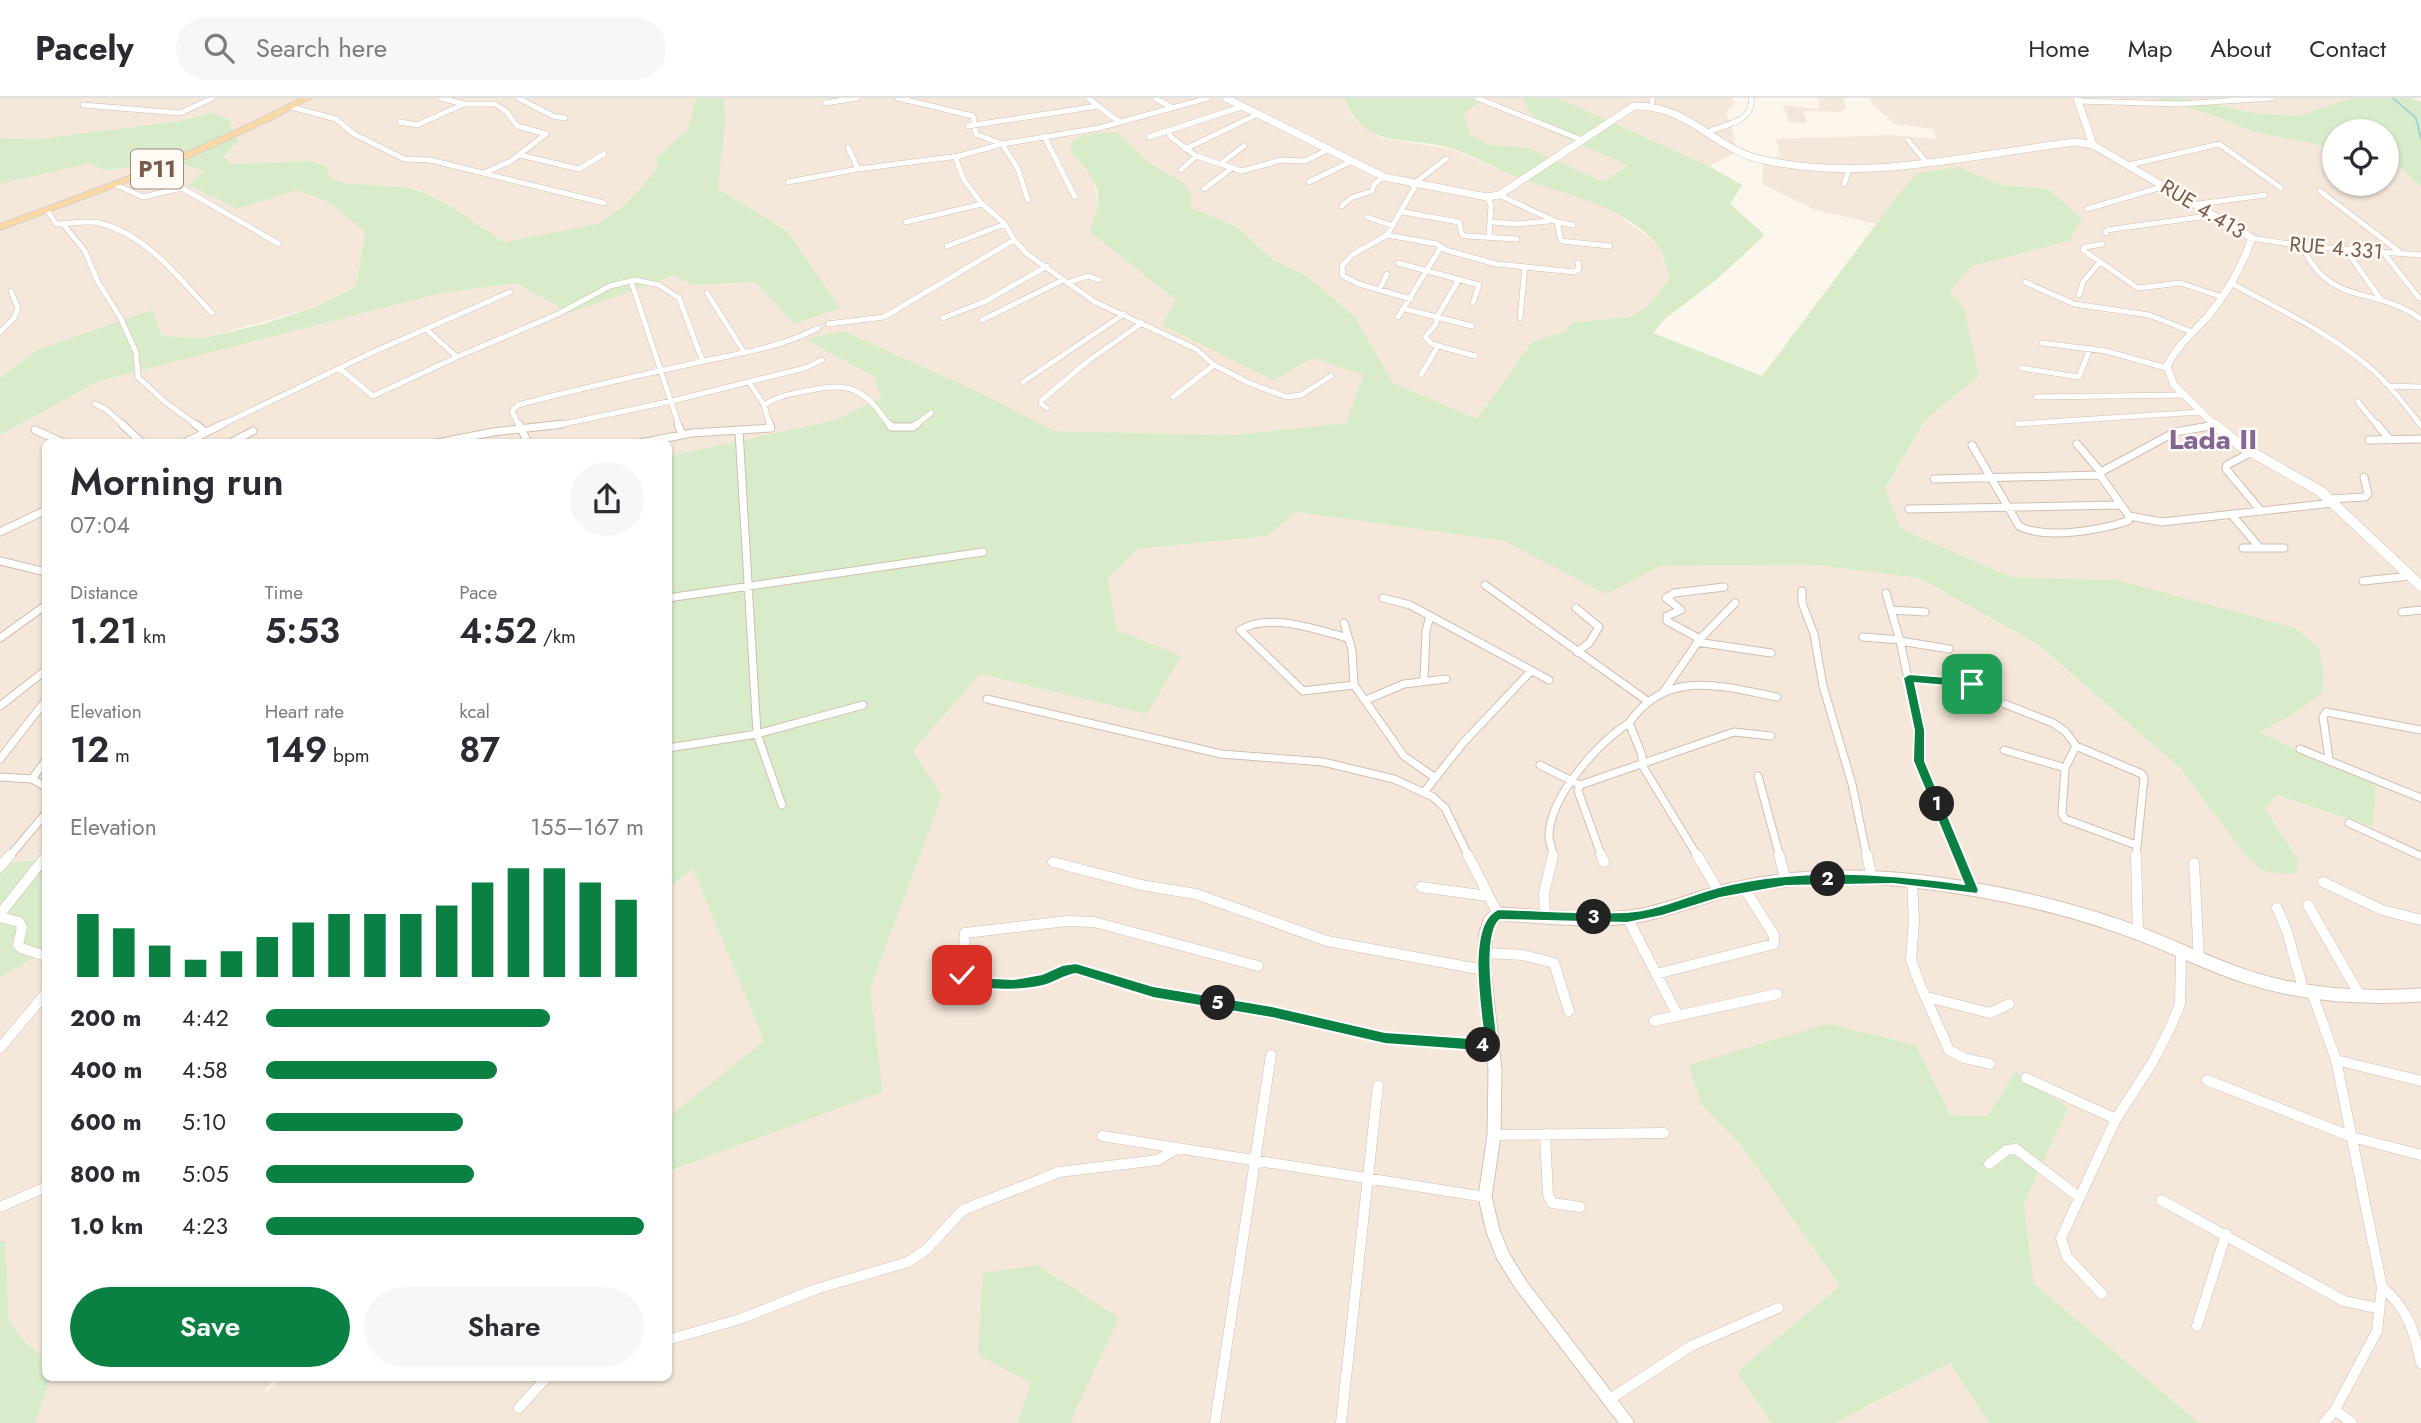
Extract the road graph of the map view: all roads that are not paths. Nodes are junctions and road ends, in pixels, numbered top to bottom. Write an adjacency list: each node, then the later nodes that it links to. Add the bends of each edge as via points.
1 (213, 98): 22 (street, via 180,113)
2 (307, 98): 24 (main road, P11)
3 (441, 98): 20 (street)
4 (507, 98): 21 (street)
5 (518, 98): 28 (street)
6 (857, 98): 19 (street)
7 (898, 98): 18 (street)
8 (918, 98): 18 (street)
9 (1088, 98): 23 (street)
10 (1155, 98): 25 (street)
11 (1208, 98): 25 (street)
12 (1226, 98): 26 (street)
13 (1477, 98): 36 (street)
14 (1751, 98): 33 (street, via 1745,117)
15 (2272, 98): 16 (street, via 2179,104)
16 (2078, 99): 39 (street)
17 (1653, 100): 33 (street, via 1685,112); 36 (street, via 1634,106)
18 (906, 102): 31 (street, via 969,114 975,119)
19 (825, 103)
20 (464, 104): 21 (street); 29 (street, via 417,125)
21 (495, 104): 45 (street, via 520,128 546,134)
22 (83, 105)
23 (1098, 106): 30 (street); 31 (street)
24 (291, 107): 57 (street, via 337,119 354,134 404,159); 62 (main road, P11)
25 (1171, 107): 30 (street)
26 (1241, 107): 27 (street); 32 (street)
27 (1256, 115): 42 (street); 43 (street)
28 (565, 118)
29 (400, 122)
30 (1119, 122): 34 (street)
31 (971, 125): 38 (street, via 981,138)
32 (1168, 131): 35 (street); 42 (street)
33 (1710, 131): 53 (street, via 1758,159)
34 (1044, 136): 38 (street); 70 (street)
35 (1149, 137)
36 (1582, 140): 68 (street)
37 (1908, 140): 50 (street)
38 (1002, 144): 46 (street); 72 (street)
39 (2093, 145): 50 (street, via 2076,142); 52 (street, RUE 4.413)
40 (1244, 146): 51 (street)
41 (848, 147): 55 (street)
42 (1185, 149): 47 (street)
43 (1327, 150): 49 (street); 54 (street, via 1305,161 1281,160 1246,172)
44 (604, 154): 45 (street, via 579,169)
45 (520, 155): 57 (street)
46 (959, 156): 55 (street); 74 (street, via 956,159 964,180)
47 (1196, 156): 51 (street); 56 (street)
48 (1446, 159): 63 (street)
49 (1350, 162): 58 (street); 60 (street)
50 (1927, 163): 53 (street)
51 (1220, 164): 54 (street)
52 (2129, 165): 64 (street, RUE 4.413); 65 (street, via 2219,144)
53 (1850, 167): 61 (street)
54 (1233, 168): 66 (street)
55 (858, 169): 59 (street)
56 (1181, 170)
57 (484, 173): 73 (street)
58 (1384, 177): 63 (street); 76 (street, via 1372,191)
59 (788, 182)
60 (1309, 182)
61 (1844, 184)
62 (116, 185): 78 (main road, P11); 96 (street, via 144,197 182,188)
63 (1414, 185): 71 (street); 79 (street)
64 (2165, 186): 75 (street, RUE 4.413); 77 (street)
65 (2281, 188)
66 (1204, 189)
67 (2320, 191): 104 (street)
68 (1499, 195): 71 (street); 82 (street)
69 (2265, 195): 75 (street)
70 (1075, 197)
71 (1487, 197): 84 (street)
72 (1028, 200)
73 (604, 203)
74 (982, 204): 83 (street); 86 (street)
75 (2198, 204): 80 (street, RUE 4.413)
76 (1342, 205)
77 (2087, 209)
78 (47, 210): 85 (street, via 53,223); 89 (main road, P11)
79 (1403, 212): 88 (street); 92 (street, via 1455,220 1462,235)
80 (2215, 215): 90 (street); 93 (street, RUE 4.413)
81 (1367, 217): 88 (street)
82 (1554, 221): 84 (street); 87 (street); 99 (street, via 1561,241)
83 (906, 222)
84 (1492, 222): 92 (street)
85 (63, 224): 130 (street, via 101,223 122,231 149,250); 181 (street, via 85,251 120,317 136,352 138,377)
86 (1005, 224): 95 (street); 98 (street)
87 (1573, 225)
88 (1393, 226): 91 (street)
89 (0, 227)
90 (2106, 233)
91 (1387, 235): 101 (street); 119 (street, via 1352,255 1342,267 1348,279)
92 (1489, 238): 94 (street)
93 (2252, 238): 100 (street, RUE 4.331); 118 (street, RUE 4.413)
94 (1517, 239)
95 (1014, 240): 109 (street); 139 (street, via 884,317)
96 (279, 244)
97 (2102, 244): 108 (street, via 2083,249)
98 (947, 246)
99 (1610, 246)
100 (2302, 246): 102 (street, RUE 4.331); 127 (street, via 2321,276 2358,296)
101 (1441, 247): 110 (street, via 1476,259); 111 (street)
102 (2346, 250): 103 (street, RUE 4.331); 127 (street)
103 (2383, 252): 104 (street, RUE 4.331); 125 (street)
104 (2400, 253): 105 (street, RUE 4.331)
105 (2421, 255)
106 (1398, 263): 111 (street)
107 (1578, 263): 110 (street, via 1574,272)
108 (2099, 263): 123 (street, via 2082,282); 124 (street, via 2140,289 2180,283)
109 (1048, 266): 116 (street); 134 (street, via 986,301)
110 (1525, 267): 135 (street)
111 (1428, 271): 113 (street); 126 (street)
112 (1387, 274): 119 (street)
113 (1459, 279): 128 (street, via 1480,286); 133 (street)
114 (1099, 280): 116 (street, via 1088,276)
115 (631, 281): 150 (street, via 607,285 570,308); 152 (street, via 673,291); 157 (street)
116 (1065, 281): 131 (street, via 1095,302); 137 (street)
117 (2025, 282): 144 (street, via 2062,301 2149,315)
118 (2231, 283): 124 (street, RUE 4.413); 162 (street, via 2325,336)
119 (1379, 290): 126 (street)
120 (11, 291): 143 (street, via 19,308)
121 (510, 292): 142 (street)
122 (707, 293): 148 (street)
123 (2079, 295)
124 (2222, 297): 144 (street, RUE 4.413)
125 (2419, 298)
126 (1411, 299): 129 (street)
127 (2381, 300): 136 (street, via 2409,308)
128 (1473, 303)
129 (1405, 309): 132 (street); 133 (street)
130 (212, 313)
131 (1124, 314): 138 (street); 161 (street)
132 (1398, 317)
133 (1437, 317): 140 (street); 146 (street, via 1425,337)
134 (943, 318)
135 (1520, 318)
136 (2421, 319)
137 (982, 320)
138 (1142, 323): 153 (street, via 1196,349); 171 (street, via 1042,400)
139 (828, 324)
140 (1472, 326)
141 (818, 328): 148 (street, via 799,338)
142 (426, 330): 150 (street); 154 (street)
143 (0, 332)
144 (2192, 332): 156 (street, RUE 4.413)
145 (2042, 343): 147 (street)
146 (1438, 346): 149 (street); 158 (street)
147 (2090, 348): 155 (street, via 2079,377); 156 (street)
148 (744, 352): 152 (street)
149 (1475, 356)
150 (457, 357): 154 (street, via 373,396)
151 (822, 360): 160 (street)
152 (703, 362): 157 (street)
153 (1214, 365): 159 (street, via 1287,397 1301,395); 165 (street)
154 (339, 368): 181 (street)
155 (2021, 368)
156 (2166, 368): 164 (street, via 2169,380)
157 (661, 372): 167 (street); 179 (street, via 518,405 512,411)
158 (1421, 375)
159 (1331, 376)
160 (749, 382): 167 (street); 170 (street)
161 (1023, 382)
162 (2390, 386): 163 (street); 176 (street)
163 (2421, 387)
164 (2183, 396): 166 (street); 172 (street)
165 (1173, 397)
166 (2036, 397)
167 (672, 401): 179 (street); 182 (street)
168 (2358, 402): 192 (street)
169 (95, 404): 184 (street)
170 (764, 405): 173 (street, via 835,383 867,394 891,427 913,427); 180 (street, via 771,428)
171 (1047, 408)
172 (2201, 412): 174 (street); 175 (street)
173 (931, 413)
174 (2017, 424)
175 (2215, 425): 195 (street); 196 (street, via 2175,432)
176 (2421, 426)
177 (35, 430): 183 (street)
178 (253, 431): 186 (street)
179 (523, 431): 187 (street); 188 (street)
180 (739, 431): 182 (street); 219 (street)
181 (206, 432): 185 (street)
182 (682, 435): 189 (street)
183 (55, 439)
184 (138, 439)
185 (192, 439)
186 (238, 439)
187 (462, 439)
188 (526, 439)
189 (661, 439)
190 (2421, 439): 192 (street)
191 (2369, 440): 192 (street)
192 (2390, 440)
193 (2077, 444): 196 (street)
194 (1972, 445): 197 (street)
195 (2252, 452): 200 (street, via 2297,474); 204 (street, via 2226,469)
196 (2100, 473): 197 (street); 202 (street)
197 (1991, 476): 199 (street); 201 (street)
198 (2364, 477): 200 (street, via 2365,497)
199 (1934, 479)
200 (2331, 501): 204 (street); 215 (street)
201 (2008, 505): 202 (street); 203 (street); 207 (street, via 2019,526 2031,533 2124,523)
202 (2121, 505): 207 (street)
203 (1909, 509)
204 (2261, 511): 206 (street)
205 (42, 512): 208 (street)
206 (2232, 515): 207 (street, via 2162,522); 209 (street)
207 (2129, 516)
208 (0, 532)
209 (2259, 547): 210 (street); 211 (street)
210 (2243, 548)
211 (2284, 548)
212 (983, 552): 219 (street)
213 (0, 561): 214 (street)
214 (42, 571)
215 (2410, 576): 216 (street); 218 (street)
216 (2363, 581)
217 (1485, 585): 240 (street)
218 (2421, 586)
219 (749, 587): 223 (street); 261 (street)
220 (1724, 587): 237 (street, via 1674,593 1667,598 1681,610 1667,616 1669,623)
221 (1802, 591): 291 (street)
222 (1886, 593): 228 (street)
223 (672, 597)
224 (1383, 598): 232 (street)
225 (1735, 603): 237 (street)
226 (42, 608): 235 (street)
227 (1576, 608): 240 (street, via 1599,627)
228 (1891, 610): 230 (street); 238 (street)
229 (2421, 610): 231 (street)
230 (1925, 612)
231 (2402, 612)
232 (1430, 616): 243 (street); 244 (street, via 1424,631)
233 (1344, 623): 236 (street)
234 (1863, 637): 238 (street)
235 (0, 638)
236 (1348, 638): 249 (street); 249 (street, via 1323,630 1267,624 1248,625 1240,631 1303,691)
237 (1699, 640): 241 (street); 250 (street)
238 (1900, 641): 239 (street); 245 (street)
239 (1949, 649)
240 (1577, 652): 254 (street)
241 (1771, 653)
242 (42, 673): 258 (street)
243 (1530, 673): 247 (street); 275 (street)
244 (1423, 678): 246 (street); 253 (street)
245 (1909, 678): 248 (street); 297 (street, via 1919,730 1919,761)
246 (1446, 679)
247 (1549, 680)
248 (1972, 684)
249 (1354, 685): 253 (street)
250 (1664, 691): 251 (street, via 1706,684); 254 (street)
251 (1777, 697)
252 (987, 699): 279 (street, via 1223,754 1369,771)
253 (1366, 700): 275 (street, via 1404,756)
254 (1646, 701): 259 (street)
255 (2005, 704): 263 (street, via 2053,723)
256 (42, 705): 267 (street)
257 (863, 705): 261 (street)
258 (0, 706)
259 (1629, 723): 271 (street); 277 (street, via 1590,755)
260 (2421, 730): 268 (street, via 2326,712)
261 (757, 733): 264 (street); 281 (street)
262 (1771, 736): 271 (street, via 1734,732)
263 (2076, 746): 272 (street); 284 (street, via 2142,774)
264 (672, 747)
265 (2300, 749): 268 (street)
266 (2004, 750): 272 (street)
267 (0, 759)
268 (2329, 759): 280 (street)
269 (42, 765): 276 (street)
270 (1541, 765): 277 (street)
271 (1642, 765): 277 (street); 298 (street)
272 (2065, 768): 284 (street, via 2061,810 2065,819)
273 (1758, 776): 293 (street)
274 (0, 777): 276 (street)
275 (1434, 777): 279 (street)
276 (32, 779): 278 (street)
277 (1575, 783): 288 (street); 303 (street, via 1549,832 1553,855 1541,902)
278 (42, 785)
279 (1425, 791): 299 (street, via 1445,808)
280 (2421, 797)
281 (782, 805)
282 (42, 818): 290 (street)
283 (2349, 823): 285 (street)
284 (2136, 845): 307 (street)
285 (2421, 856)
286 (42, 861): 304 (street)
287 (1053, 862): 313 (street, via 1141,886 1196,894 1327,941)
288 (1604, 862)
289 (2194, 863): 311 (street)
290 (0, 867)
291 (1872, 879): 292 (street); 293 (street)
292 (1912, 880): 297 (street); 319 (street, via 1911,960)
293 (1786, 881): 296 (street)
294 (2323, 882): 306 (street, via 2382,910)
295 (1421, 887): 299 (street)
296 (1744, 888): 298 (street); 314 (street, via 1774,936 1774,944)
297 (1973, 890): 307 (street, via 2082,914)
298 (1720, 892): 305 (street)
299 (1488, 895): 302 (street)
300 (2308, 905): 317 (street)
301 (2277, 908): 315 (street)
302 (1498, 914): 303 (street); 309 (street, via 1490,921)
303 (1545, 915): 305 (street)
304 (0, 916): 310 (street, via 23,927 20,948)
305 (1627, 917): 314 (street)
306 (2421, 920)
307 (2138, 933): 308 (street)
308 (2181, 951): 311 (street); 334 (street, via 2180,1004 2152,1063)
309 (1485, 953): 313 (street); 322 (street, via 1555,963)
310 (42, 956)
311 (2199, 960): 315 (street, via 2247,978)
312 (1258, 966): 325 (street, via 1094,922 1068,920 965,933 962,975 969,983 1014,984 1044,980 1076,968 1153,992 1385,1038)
313 (1484, 970): 325 (street)
314 (1656, 974): 323 (street)
315 (2307, 990): 317 (street); 328 (street)
316 (1777, 994): 323 (street)
317 (2359, 994): 318 (street)
318 (2421, 995)
319 (1927, 997): 321 (street, via 1990,1013); 329 (street, via 1949,1050)
320 (42, 998): 326 (street)
321 (2009, 1004)
322 (1569, 1012)
323 (1678, 1016): 324 (street)
324 (1654, 1021)
325 (1492, 1046): 337 (street)
326 (0, 1048)
327 (1271, 1055): 342 (street)
328 (2336, 1060): 332 (street); 339 (street)
329 (1990, 1064)
330 (2026, 1078): 334 (street)
331 (2207, 1080): 339 (street)
332 (2421, 1081)
333 (1378, 1086): 344 (street)
334 (2116, 1119): 347 (street)
335 (1664, 1133): 336 (street)
336 (1545, 1134): 337 (street); 350 (street, via 1548,1195 1552,1203)
337 (1494, 1135): 346 (street)
338 (1102, 1136): 340 (street)
339 (2352, 1137): 341 (street); 352 (street)
340 (1178, 1148): 342 (street); 358 (street, via 1158,1160 1045,1176 963,1210 926,1250 908,1262)
341 (2421, 1155)
342 (1255, 1161): 344 (street); 364 (street)
343 (1989, 1164): 347 (street, via 2015,1149)
344 (1368, 1179): 346 (street); 365 (street)
345 (42, 1189): 349 (street)
346 (1485, 1197): 361 (street, via 1503,1256)
347 (2079, 1197): 353 (street, via 2061,1238 2067,1257)
348 (2161, 1200): 351 (street)
349 (0, 1207)
350 (1580, 1207)
351 (2226, 1234): 355 (street, via 2344,1301); 356 (street)
352 (2382, 1287): 355 (street); 357 (street)
353 (2102, 1294)
354 (1778, 1308): 361 (street, via 1691,1346)
355 (2377, 1308): 363 (street, via 2376,1331)
356 (2197, 1326)
357 (2417, 1329): 359 (street)
358 (672, 1339)
359 (2421, 1363)
360 (544, 1381): 362 (street)
361 (1610, 1399): 366 (street)
362 (519, 1408)
363 (2335, 1410): 367 (street); 368 (street)
364 (1215, 1423)
365 (1340, 1423)
366 (1627, 1423)
367 (2324, 1423)
368 (2352, 1423)

